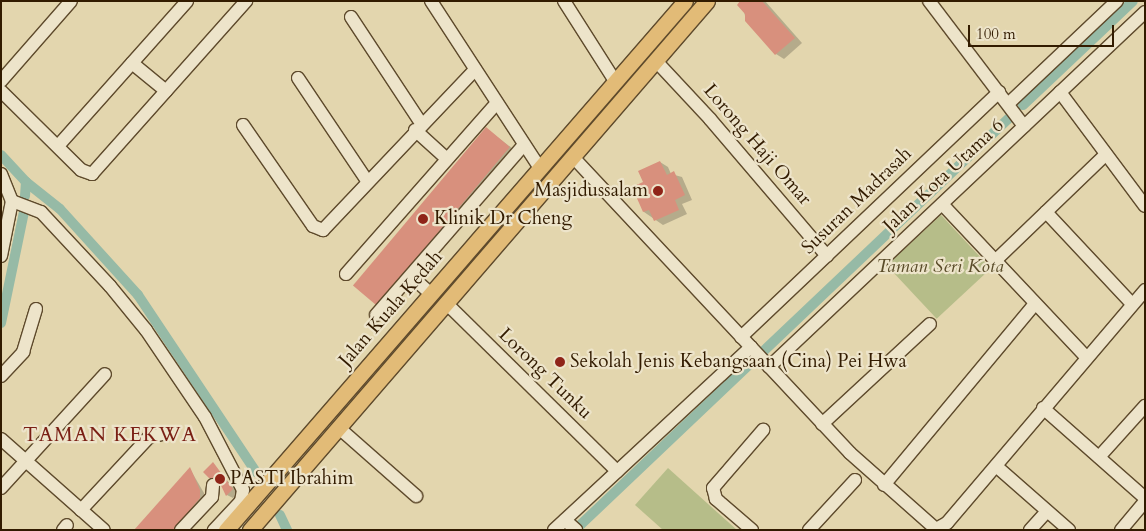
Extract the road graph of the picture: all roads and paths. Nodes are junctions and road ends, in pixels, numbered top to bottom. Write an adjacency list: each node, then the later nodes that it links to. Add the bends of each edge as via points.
1 (71, 1): 16 (street)
2 (187, 1): 13 (street)
3 (246, 1): 19 (street)
4 (431, 1): 14 (street)
5 (564, 1): 17 (street)
6 (707, 1): 12 (main road, Jalan Kuala Kedah)
7 (929, 1): 20 (street)
8 (1117, 1): 23 (street)
9 (677, 4): 17 (main road, Jalan Kuala Kedah)
10 (1145, 12): 21 (street, Jalan Kota Utama 6)
11 (351, 17): 26 (street)
12 (656, 62): 30 (main road, Jalan Kuala Kedah); 40 (street, Lorong Haji Omar, via 710,119)
13 (132, 63): 19 (street); 28 (street)
14 (475, 70): 22 (street); 26 (street)
15 (298, 78): 34 (street)
16 (1, 81)
17 (615, 82): 32 (main road, Jalan Kuala Kedah)
18 (1, 90): 28 (street)
19 (166, 92): 28 (street, via 92,174 81,170)
20 (998, 92): 23 (street); 40 (street, Susuran Madrasah)
21 (1060, 92): 25 (street, Jalan Kota Utama 6); 29 (street)
22 (497, 103): 27 (street); 31 (street)
23 (1008, 104): 25 (street)
24 (242, 125): 34 (street, via 319,230 326,228)
25 (1024, 126): 36 (street, Jalan Kota Utama 6)
26 (418, 127): 31 (street); 34 (street)
27 (524, 145): 32 (street); 43 (street)
28 (58, 146)
29 (1106, 154): 37 (street); 38 (street)
30 (573, 157): 46 (main road, Jalan Kuala Kedah); 52 (street)
31 (447, 159): 42 (street)
32 (540, 168): 45 (main road, Jalan Kuala Kedah)
33 (1, 174): 35 (street)
34 (368, 182)
35 (12, 201): 39 (street); 80 (street, via 41,212 110,286 146,330 205,417 243,490 241,502)
36 (942, 204): 41 (street); 53 (street, Jalan Kota Utama 6)
37 (1145, 206)
38 (1046, 212): 41 (street); 48 (street)
39 (1, 256)
40 (827, 256): 52 (street, Susuran Madrasah)
41 (995, 261): 47 (street)
42 (346, 274)
43 (411, 276): 45 (street); 50 (street)
44 (1145, 290): 48 (street)
45 (431, 294): 81 (main road, Jalan Kuala Kedah)
46 (446, 304): 60 (main road, Jalan Kuala Kedah); 67 (street, Lorong Tunku)
47 (1035, 304): 54 (street); 69 (street)
48 (1132, 304): 54 (street)
49 (36, 309): 56 (street, via 23,352)
50 (376, 316)
51 (930, 324): 59 (street)
52 (741, 337): 53 (street)
53 (760, 357): 59 (street); 67 (street, Jalan Kota Utama 6)
54 (1086, 358): 58 (street)
55 (106, 374): 65 (street)
56 (1, 376)
57 (1145, 406): 64 (street)
58 (1043, 408): 64 (street); 66 (street)
59 (822, 424): 69 (street)
60 (340, 428): 72 (street); 82 (main road, Jalan Kuala Kedah)
61 (763, 430): 84 (street, via 716,482 714,493)
62 (162, 434): 74 (street, via 149,437)
63 (1, 439): 65 (street)
64 (1099, 457): 73 (street)
65 (26, 461): 71 (street); 74 (street)
66 (996, 466): 75 (street); 77 (street)
67 (617, 471): 76 (street, Jalan Kota Utama 6)
68 (855, 480): 85 (street)
69 (884, 485): 77 (street)
70 (213, 486): 79 (street, via 212,498)
71 (1, 488)
72 (416, 496)
73 (1145, 500): 88 (street)
74 (81, 510): 78 (street)
75 (1047, 511): 86 (street); 87 (street)
76 (571, 525): 83 (street, Jalan Kota Utama 6)
77 (936, 529)
78 (104, 530)
79 (181, 530)
80 (214, 530)
81 (226, 530)
82 (250, 530)
83 (554, 530)
84 (752, 530)
85 (809, 530)
86 (1030, 530)
87 (1069, 530)
88 (1121, 530)

